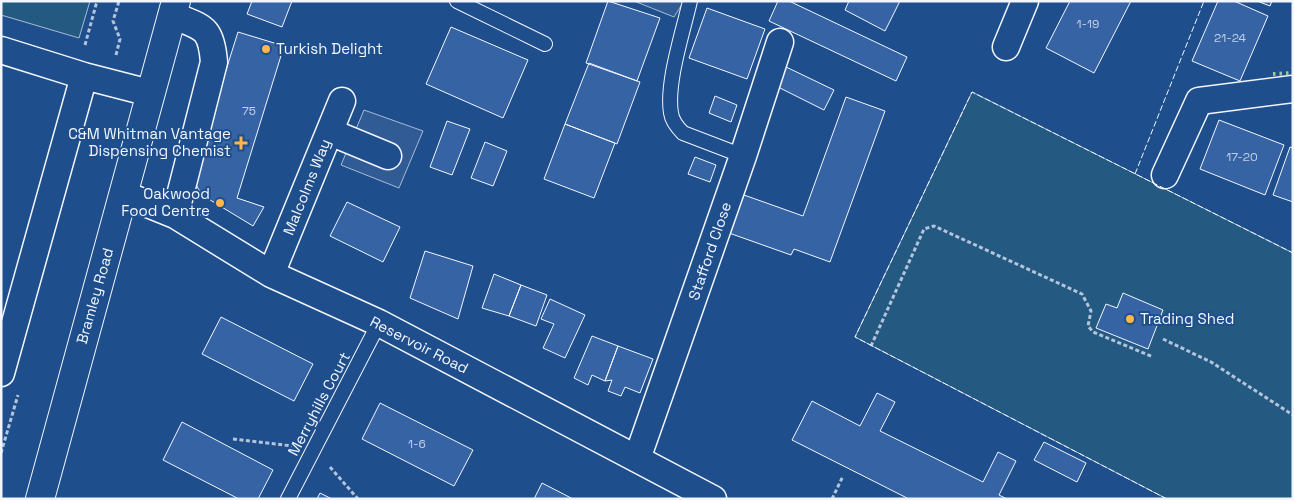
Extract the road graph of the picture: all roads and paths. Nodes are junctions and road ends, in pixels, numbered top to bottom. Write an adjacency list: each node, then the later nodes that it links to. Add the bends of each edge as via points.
1 (97, 1): 9 (path)
2 (119, 1): 11 (path, via 113,21 120,39)
3 (457, 1): 8 (lane)
4 (690, 1): 19 (lane, via 676,63 670,114 683,132)
5 (1025, 1): 10 (street)
6 (174, 8): 15 (main road, Bramley Road); 22 (street, Bramley Road, via 202,28 212,40 214,62)
7 (780, 42): 19 (street, Stafford Close)
8 (544, 44)
9 (85, 45)
10 (1006, 47)
11 (118, 48)
12 (1, 50): 13 (street)
13 (84, 76): 15 (street); 28 (street)
14 (1293, 89): 20 (street, via 1199,101)
15 (150, 93): 21 (main road, Bramley Road)
16 (342, 101): 17 (street, Malcolms Way)
17 (330, 132): 18 (street); 23 (street, Malcolms Way)
18 (388, 156)
19 (743, 156): 30 (street, Stafford Close)
20 (1165, 175)
21 (123, 194): 22 (street, Reservoir Road); 32 (main road, Bramley Road)
22 (174, 215): 23 (street, Reservoir Road)
23 (272, 274): 24 (street, Reservoir Road)
24 (379, 323): 30 (street, Reservoir Road); 33 (lane, Merryhills Court)
25 (1163, 339): 29 (path, via 1211,362)
26 (871, 346): 27 (path, via 924,229 934,226 1082,294 1090,311 1088,326 1093,332)
27 (1153, 357)
28 (1, 372)
29 (1293, 415)
30 (637, 459): 34 (street, Reservoir Road)
31 (843, 476): 35 (path)
32 (40, 499)
33 (288, 499)
34 (713, 499)
35 (832, 499)

